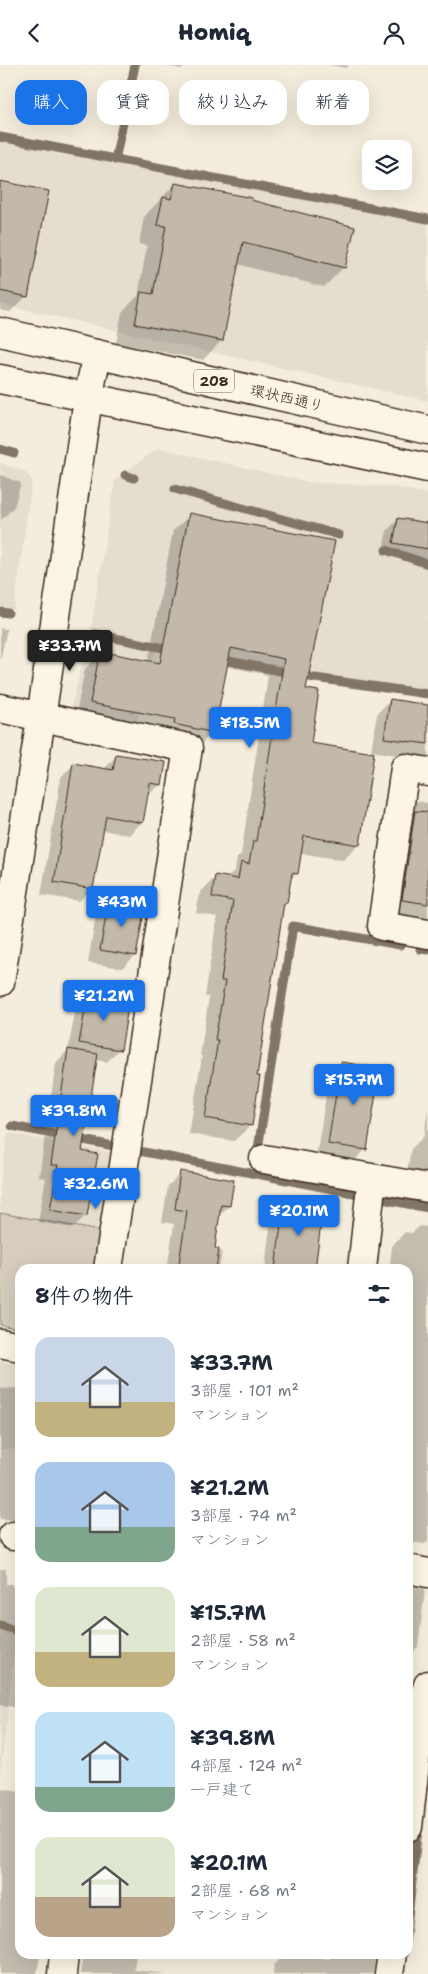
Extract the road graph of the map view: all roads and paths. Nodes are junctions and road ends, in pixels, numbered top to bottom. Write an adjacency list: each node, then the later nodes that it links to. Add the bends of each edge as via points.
1 (0, 332): 2 (main road, 環状西通り / 208)
2 (97, 354): 4 (main road); 5 (main road, 環状西通り / 208)
3 (0, 379): 4 (main road)
4 (88, 399): 6 (main road); 8 (main road)
5 (428, 430)
6 (428, 468)
7 (0, 708): 8 (main road)
8 (41, 718): 11 (main road); 15 (main road, via 188,748)
9 (428, 772): 10 (main road, via 405,768 382,926)
10 (428, 934)
11 (0, 982)
12 (264, 1159): 13 (main road)
13 (428, 1189)
14 (371, 1197): 16 (main road)
15 (109, 1264)
16 (363, 1264)
17 (0, 1343): 18 (main road)
18 (15, 1346)
19 (413, 1570): 20 (main road)
20 (428, 1573)
21 (428, 1685): 22 (main road, via 421,1709)
22 (413, 1782)
23 (64, 1959): 25 (main road)
24 (391, 1959): 26 (main road)
25 (62, 1974)
26 (389, 1974)

